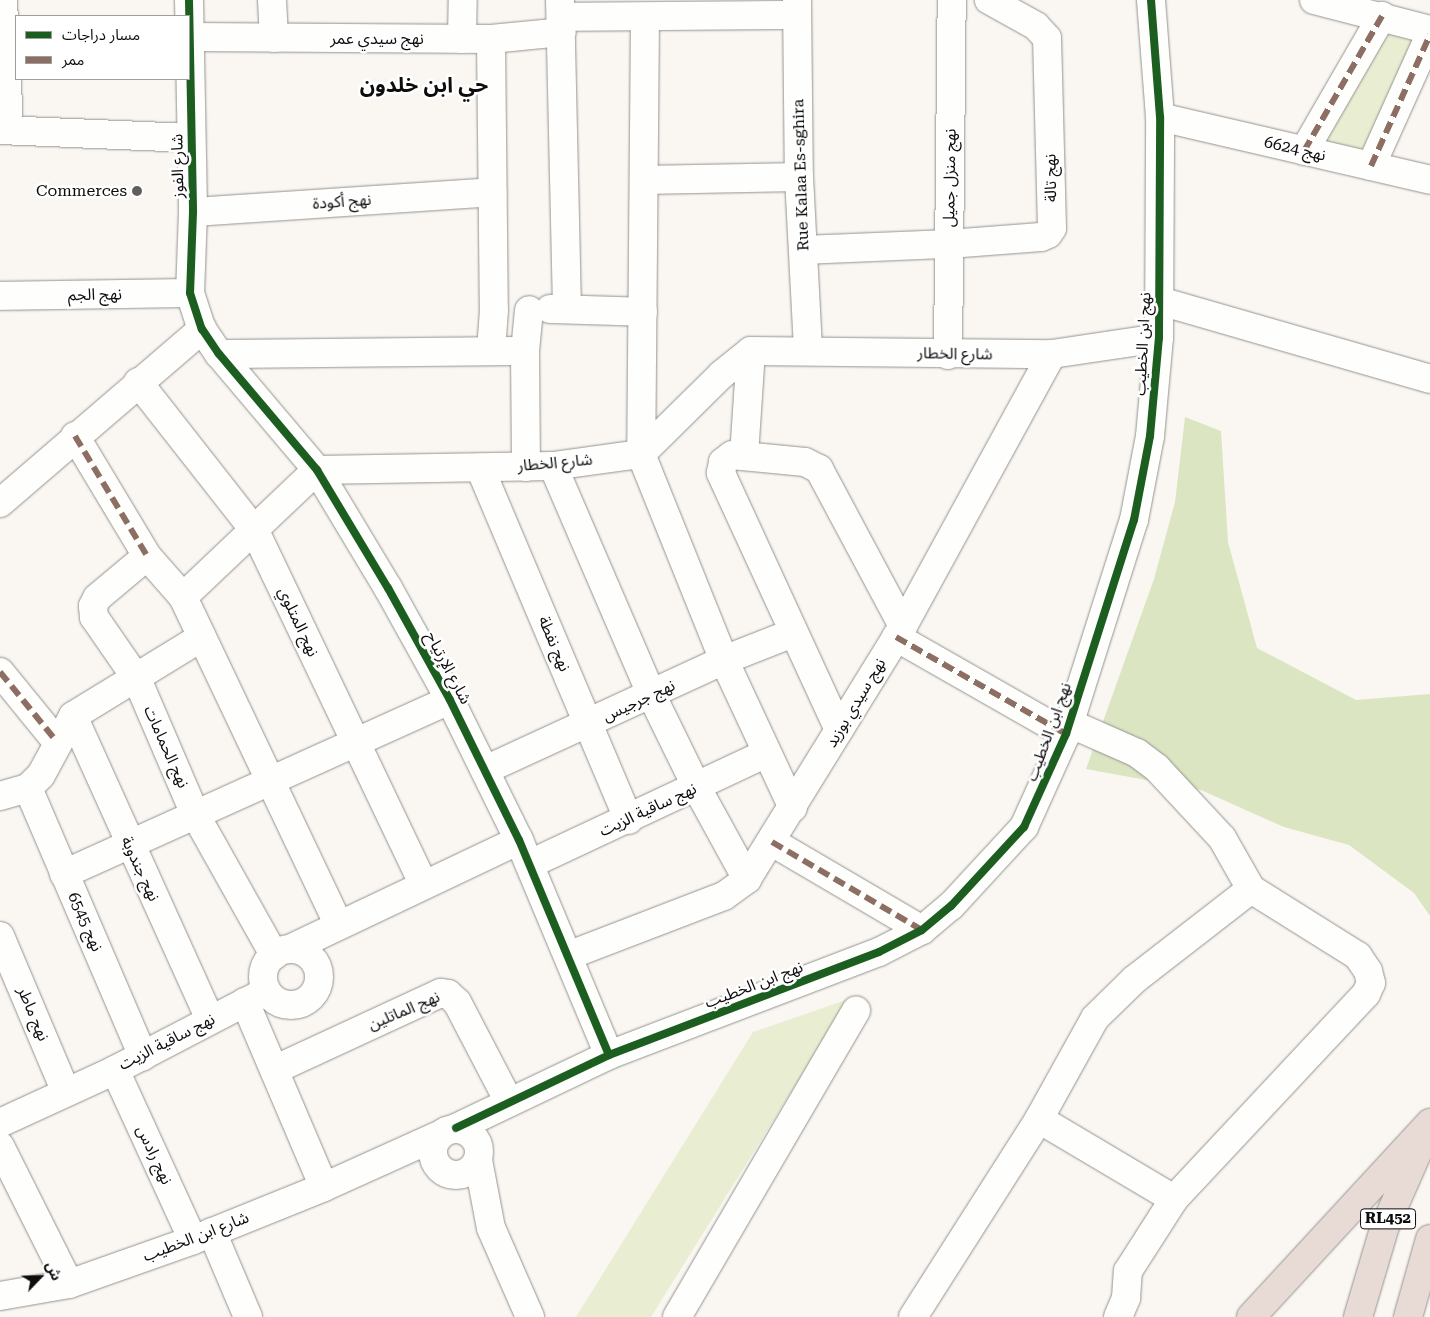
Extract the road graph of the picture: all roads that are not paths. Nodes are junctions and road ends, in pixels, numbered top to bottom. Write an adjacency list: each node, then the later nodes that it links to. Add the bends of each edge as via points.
1 (3, 0): 21 (street)
2 (189, 0): 11 (street, شارع الفوز)
3 (272, 0): 18 (street)
4 (463, 0): 19 (street)
5 (952, 0): 32 (street, نهج منزل جميل)
6 (989, 0): 32 (street, نهج تالة, via 1036,26 1043,32 1048,46 1052,228 1041,238)
7 (1151, 0): 22 (street, نهج ابن الخطيب)
8 (1314, 0): 10 (street)
9 (797, 8): 13 (street, نهج سيدي عمر); 27 (street, Rue Kalaa Es-sghira)
10 (1396, 12): 15 (street); 25 (street)
11 (190, 15)
12 (561, 16): 13 (street, نهج سيدي عمر); 20 (street, نهج سيدي عمر); 37 (street)
13 (645, 17): 28 (street)
14 (190, 18): 17 (street, شارع الفوز)
15 (1430, 30)
16 (1430, 36): 26 (street)
17 (191, 37): 18 (street, نهج سيدي عمر); 24 (street, شارع الفوز)
18 (274, 38): 19 (street, نهج سيدي عمر)
19 (462, 39): 20 (street, نهج سيدي عمر)
20 (491, 39): 30 (street)
21 (3, 91): 23 (street)
22 (1160, 117): 25 (street, نهج 6624); 36 (street, نهج ابن الخطيب)
23 (4, 130): 24 (street)
24 (191, 138): 31 (street, شارع الفوز)
25 (1304, 151): 26 (street, نهج 6624)
26 (1371, 166): 29 (street, نهج 6624)
27 (799, 177): 28 (street); 33 (street, Rue Kalaa Es-sghira)
28 (644, 180): 40 (street)
29 (1430, 180)
30 (492, 192): 31 (street, نهج أكودة); 38 (street)
31 (193, 212): 34 (street, شارع الفوز)
32 (949, 244): 33 (street, نهج تالة); 49 (street, نهج منزل جميل)
33 (802, 250): 43 (street, Rue Kalaa Es-sghira)
34 (190, 293): 35 (street, نهج الجم); 41 (street, شارع الفوز)
35 (0, 296)
36 (1160, 301): 42 (street, نهج ابن الخطيب); 50 (street)
37 (567, 308): 39 (street); 40 (street)
38 (494, 310): 39 (street); 44 (street)
39 (528, 310): 45 (street)
40 (643, 312): 53 (street)
41 (202, 328): 47 (street, شارع الإرتياح); 51 (street)
42 (1159, 338): 48 (street, شارع الخطار); 73 (street, نهج ابن الخطيب, via 1150,436 1134,520)
43 (808, 350): 46 (street, شارع الخطار); 49 (street, شارع الخطار)
44 (491, 351): 45 (street); 47 (street)
45 (525, 351): 56 (street)
46 (751, 351): 53 (street, via 721,375); 54 (street)
47 (218, 354): 58 (street, شارع الإرتياح)
48 (1052, 354): 49 (street, شارع الخطار); 63 (street, نهج سيدي بوزيد)
49 (948, 355)
50 (1430, 379)
51 (138, 382): 52 (street); 60 (street, نهج المتلوي)
52 (75, 436): 59 (street); 61 (street)
53 (641, 454): 55 (street, شارع الخطار); 66 (street)
54 (744, 456): 63 (street, via 805,462 818,469); 64 (street, via 727,458 720,467 721,473)
55 (554, 466): 56 (street, شارع الخطار); 69 (street)
56 (526, 467): 57 (street, شارع الخطار)
57 (480, 468): 58 (street, شارع الخطار); 72 (street, نهج نفطة)
58 (318, 470): 60 (street); 70 (street, شارع الإرتياح)
59 (2, 496)
60 (255, 530): 62 (street); 75 (street, نهج المتلوي)
61 (147, 556): 62 (street); 68 (street, نهج الحمامات, via 97,598 93,606 94,617)
62 (183, 597): 65 (street)
63 (899, 631): 73 (street); 74 (street, نهج سيدي بوزيد)
64 (793, 633): 66 (street, نهج جرجيس); 74 (street)
65 (202, 637): 68 (street); 79 (street)
66 (724, 660): 69 (street, نهج جرجيس); 77 (street)
67 (0, 672): 76 (street)
68 (137, 679): 71 (street); 84 (street, نهج الحمامات)
69 (652, 696): 72 (street, نهج جرجيس); 81 (street)
70 (450, 700): 75 (street); 78 (street, شارع الإرتياح)
71 (73, 716): 76 (street); 88 (street, نهج جندوبة)
72 (588, 724): 78 (street, نهج جرجيس); 85 (street, نهج نفطة)
73 (1068, 728): 93 (street, via 1137,753 1157,768 1222,838); 95 (street, نهج ابن الخطيب, via 1024,827 957,900)
74 (839, 730): 83 (street, نهج سيدي بوزيد)
75 (355, 741): 79 (street); 92 (street, نهج المتلوي)
76 (57, 742): 80 (street, via 41,775)
77 (765, 754): 81 (street, نهج ساقية الزيت); 83 (street)
78 (485, 770): 86 (street, شارع الإرتياح)
79 (268, 780): 84 (street); 94 (street)
80 (28, 788): 82 (street); 90 (street, نهج 6545)
81 (697, 788): 85 (street, نهج ساقية الزيت); 91 (street)
82 (0, 796)
83 (793, 808): 87 (street, نهج سيدي بوزيد)
84 (195, 814): 88 (street); 97 (street, نهج الحمامات)
85 (629, 820): 89 (street, نهج ساقية الزيت)
86 (520, 840): 89 (street, شارع الإرتياح); 92 (street)
87 (772, 842): 91 (street, نهج سيدي بوزيد); 95 (street)
88 (129, 845): 90 (street); 101 (street, نهج جندوبة)
89 (530, 864): 98 (street, شارع الإرتياح)
90 (64, 874): 103 (street, نهج 6545)
91 (747, 879): 98 (street, نهج سيدي بوزيد, via 724,896)
92 (422, 884): 94 (street)
93 (1251, 888): 108 (street, via 1136,979 1095,1018); 117 (street, via 1358,956 1368,971 1370,983 1366,994)
94 (338, 924): 97 (street)
95 (922, 930): 102 (street, نهج ابن الخطيب, via 879,952)
96 (2, 946): 106 (street, نهج ماطر)
97 (283, 952): 99 (street, via 263,975); 99 (street, via 310,955 316,963 320,982 316,991 310,999 292,1005)
98 (570, 956): 102 (street, شارع الإرتياح)
99 (256, 996): 101 (street, نهج ساقية الزيت); 105 (street)
100 (856, 1012): 125 (street)
101 (210, 1020): 103 (street, نهج ساقية الزيت)
102 (609, 1055): 107 (street, نهج ابن الخطيب)
103 (143, 1056): 104 (street, نهج ساقية الزيت)
104 (115, 1070): 106 (street, نهج ساقية الزيت); 119 (street, نهج رادس)
105 (274, 1070): 107 (street, نهج الماتلين, via 441,993 448,994 457,1002); 116 (street)
106 (66, 1092): 109 (street, نهج ساقية الزيت)
107 (502, 1106): 111 (street, نهج ابن الخطيب); 113 (street)
108 (1038, 1119): 117 (street); 126 (street)
109 (0, 1123)
110 (1430, 1124): 128 (highway); 129 (highway, RL452, via 1385,1226)
111 (447, 1132): 113 (street, via 472,1134); 114 (street, نهج ابن الخطيب); 115 (street, via 433,1152)
112 (1, 1152): 121 (street)
113 (479, 1155): 115 (street, via 466,1173); 118 (street)
114 (387, 1160): 115 (street); 116 (street, شارع ابن الخطيب)
115 (444, 1171): 118 (street)
116 (324, 1187): 119 (street, شارع ابن الخطيب)
117 (1174, 1199): 127 (street, via 1128,1271 1126,1298)
118 (491, 1228): 124 (street)
119 (203, 1236): 121 (street, شارع ابن الخطيب); 123 (street, نهج رادس)
120 (1430, 1239): 130 (highway, RL452)
121 (69, 1284): 122 (street, شارع ابن الخطيب)
122 (0, 1296)
123 (248, 1317)
124 (530, 1317)
125 (677, 1317)
126 (912, 1317)
127 (1118, 1317)
128 (1251, 1317)
129 (1358, 1317)
130 (1408, 1317)

